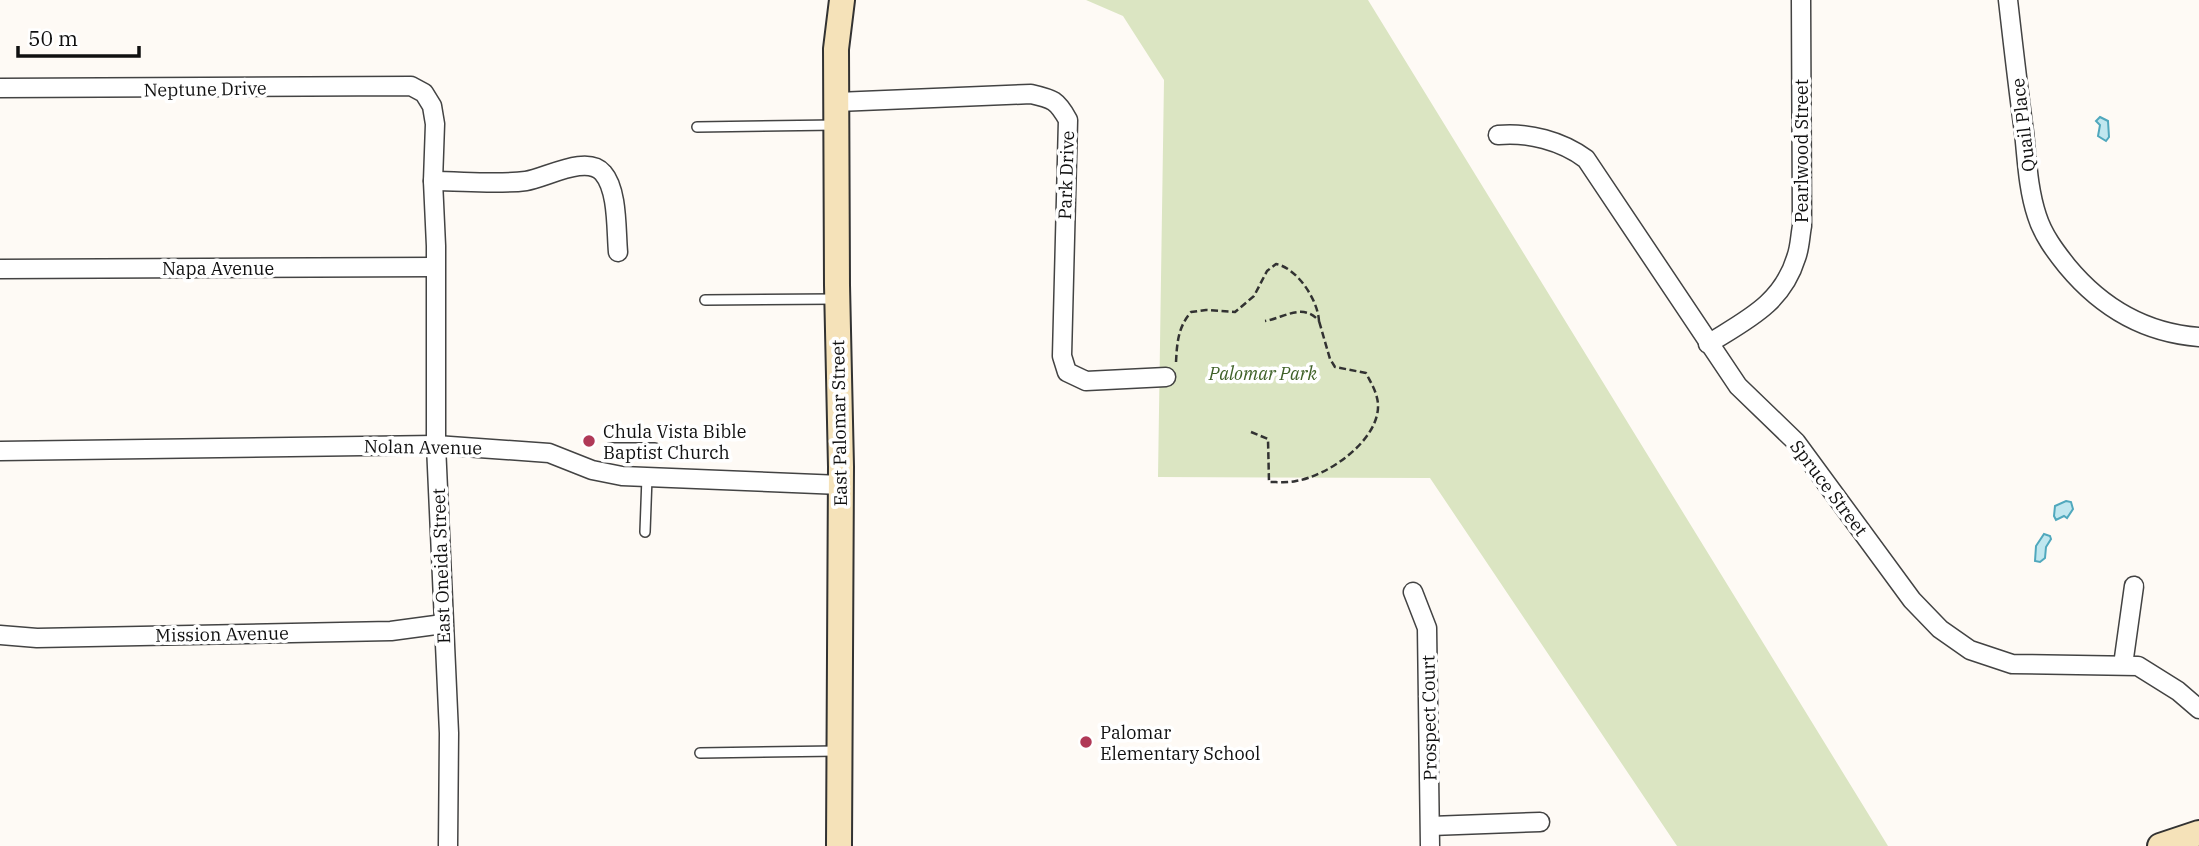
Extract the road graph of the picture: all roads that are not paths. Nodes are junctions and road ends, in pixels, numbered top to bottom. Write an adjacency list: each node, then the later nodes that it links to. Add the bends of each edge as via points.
1 (842, 0): 6 (main road, East Palomar Street, via 836,49)
2 (1801, 0): 16 (street, Pearlwood Street, via 1802,226 1796,259 1778,295 1763,310)
3 (2008, 0): 15 (street, Quail Place, via 2026,168 2037,217 2051,246 2084,285 2112,308 2145,325)
4 (411, 86): 5 (street, Neptune Drive); 9 (street, East Oneida Street, via 424,93 432,106)
5 (0, 89)
6 (837, 113): 7 (lane); 13 (main road, East Palomar Street); 17 (street, Park Drive, via 1031,94 1059,104 1068,120 1062,355 1068,372 1086,381)
7 (697, 127)
8 (1498, 135): 16 (street, Spruce Street, via 1518,133 1572,149 1586,159)
9 (433, 181): 10 (street, via 526,181 592,166 602,171 612,187); 11 (street, East Oneida Street)
10 (618, 252)
11 (435, 267): 12 (street, Napa Avenue); 18 (street, East Oneida Street)
12 (0, 269)
13 (838, 299): 14 (lane); 23 (main road, East Palomar Street)
14 (705, 300)
15 (2199, 337)
16 (1709, 344): 29 (street, Spruce Street, via 1738,386 1796,442 1912,600 1940,629 1970,650 2012,664)
17 (1170, 373)
18 (436, 445): 21 (street, Nolan Avenue); 22 (street, Nolan Avenue, via 549,453 592,470); 27 (street, East Oneida Street)
19 (610, 448): 20 (lane)
20 (655, 448)
21 (0, 451)
22 (647, 477): 23 (street, Nolan Avenue); 24 (lane)
23 (841, 485): 31 (main road, East Palomar Street)
24 (645, 532)
25 (2134, 586): 29 (street)
26 (1413, 592): 34 (street, Prospect Court, via 1427,628)
27 (443, 624): 28 (street, Mission Avenue, via 391,631); 36 (street, East Oneida Street, via 449,733)
28 (0, 635)
29 (2123, 665): 30 (street, Spruce Street, via 2138,666)
30 (2199, 709)
31 (839, 751): 32 (lane); 37 (main road, East Palomar Street)
32 (700, 753)
33 (1541, 822): 34 (street)
34 (1431, 826): 38 (street, Prospect Court)
35 (2199, 834): 39 (main road)
36 (448, 846)
37 (839, 846)
38 (1430, 846)
39 (2160, 846)

